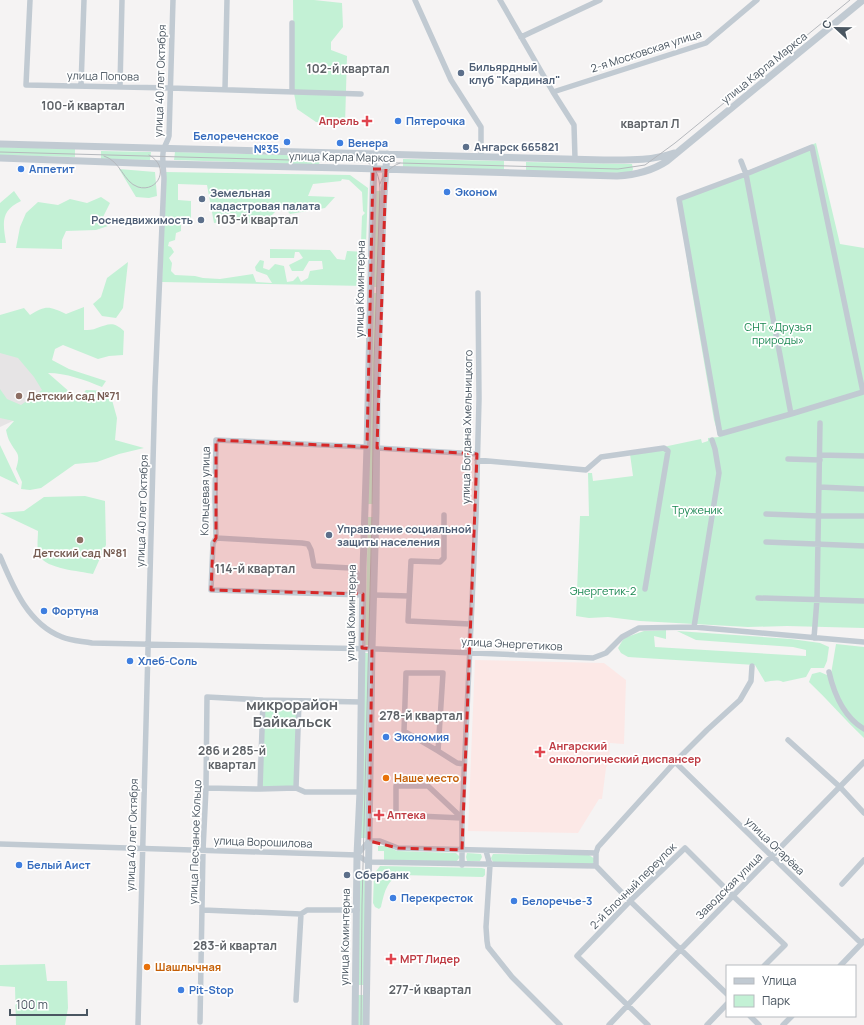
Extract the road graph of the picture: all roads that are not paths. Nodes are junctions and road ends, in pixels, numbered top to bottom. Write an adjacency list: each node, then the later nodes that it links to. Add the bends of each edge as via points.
1 (30, 0): 13 (street, улица Попова, via 26,85)
2 (84, 0): 13 (street)
3 (122, 0): 14 (street)
4 (173, 0): 15 (street, улица 40 лет Октября)
5 (227, 0): 16 (street)
6 (415, 0): 25 (street, via 450,80 481,127)
7 (500, 0): 12 (street)
8 (600, 0): 12 (street)
9 (757, 0): 18 (street, 2-я Московская улица, via 706,43)
10 (863, 0): 22 (street, улица Карла Маркса)
11 (292, 23): 17 (street)
12 (521, 37): 18 (street)
13 (81, 86): 14 (street, улица Попова)
14 (120, 86): 15 (street, улица Попова)
15 (170, 88): 16 (street, улица Попова); 21 (street, улица 40 лет Октября, via 169,136)
16 (225, 89): 17 (street, улица Попова)
17 (292, 91): 19 (street, улица Попова)
18 (553, 92): 27 (street, via 574,125)
19 (361, 94)
20 (0, 144): 21 (street, улица Карла Маркса)
21 (164, 148): 23 (street, улица Карла Маркса); 30 (street, улица 40 лет Октября)
22 (678, 152): 28 (street, улица Карла Маркса, via 655,158); 34 (street, улица Карла Маркса, via 660,166)
23 (374, 154): 24 (street, улица Карла Маркса); 31 (street, улица Коминтерна)
24 (387, 154): 25 (street, улица Карла Маркса); 32 (street, улица Коминтерна)
25 (481, 156): 27 (street, улица Карла Маркса)
26 (0, 158): 30 (street, улица Карла Маркса)
27 (575, 158): 28 (street, улица Карла Маркса)
28 (621, 160): 34 (street, via 635,165 634,171)
29 (741, 161): 33 (street)
30 (163, 164): 31 (street, улица Карла Маркса); 67 (street, улица 40 лет Октября)
31 (373, 169): 32 (street, улица Карла Маркса); 39 (street, улица Коминтерна)
32 (386, 169): 34 (street, улица Карла Маркса); 40 (street, улица Коминтерна)
33 (746, 174): 36 (street); 36 (street, via 679,199 720,434); 36 (street, via 812,147 863,392)
34 (629, 175)
35 (478, 293): 42 (street, улица Богдана Хмельницкого)
36 (791, 414)
37 (820, 423): 43 (street)
38 (712, 440): 64 (street, via 719,473)
39 (367, 447): 51 (street, Кольцевая улица, via 216,440); 57 (street, улица Коминтерна)
40 (377, 448): 42 (street); 58 (street, улица Коминтерна)
41 (864, 456): 43 (street)
42 (477, 457): 56 (street, via 586,470 601,457 664,448 668,452); 63 (street, улица Богдана Хмельницкого)
43 (820, 458): 44 (street); 45 (street)
44 (788, 459)
45 (819, 487): 46 (street); 49 (street)
46 (864, 489)
47 (766, 514): 49 (street)
48 (444, 515): 59 (street, via 444,558 440,562 411,561)
49 (818, 516): 50 (street); 53 (street)
50 (864, 516)
51 (216, 538): 57 (street, via 308,544 314,566 355,570 359,575); 57 (street, Кольцевая улица, via 213,543 211,590)
52 (766, 542): 53 (street)
53 (817, 544): 54 (street); 61 (street)
54 (864, 546)
55 (0, 556): 67 (street, улица Энергетиков, via 21,600 42,624 55,634 71,640 92,643)
56 (645, 589)
57 (360, 594): 68 (street, улица Коминтерна)
58 (374, 595): 59 (street); 69 (street, улица Коминтерна)
59 (408, 596): 63 (street, via 408,621)
60 (758, 598): 61 (street)
61 (817, 599): 62 (street); 65 (street)
62 (864, 601)
63 (470, 624): 70 (street, улица Богдана Хмельницкого)
64 (694, 627): 65 (street, улица Энергетиков); 70 (street, улица Энергетиков, via 639,628 622,637 611,650 593,658)
65 (814, 638): 66 (street, улица Энергетиков)
66 (864, 642)
67 (148, 643): 68 (street, улица Энергетиков); 91 (street, улица 40 лет Октября)
68 (362, 648): 69 (street, улица Энергетиков); 75 (street, улица Коминтерна)
69 (372, 648): 70 (street, улица Энергетиков); 89 (street, улица Коминтерна)
70 (469, 652): 81 (street, улица Богдана Хмельницкого)
71 (752, 666): 79 (street, via 751,681 740,700)
72 (829, 672): 76 (street, via 834,692 848,716)
73 (262, 700): 74 (street, улица Песчаное Кольцо); 83 (street, улица Песчаное Кольцо, via 207,697); 85 (street)
74 (299, 701): 75 (street, улица Песчаное Кольцо); 84 (street)
75 (361, 702): 86 (street, улица Коминтерна)
76 (864, 729)
77 (788, 740): 82 (street)
78 (438, 751): 78 (street, via 443,673 406,673 404,731); 81 (street, via 457,763)
79 (675, 762): 95 (street, via 598,847); 97 (street, улица Огарёва)
80 (864, 762): 82 (street, Заводская улица)
81 (464, 764): 88 (street, улица Богдана Хмельницкого)
82 (840, 787): 87 (street); 97 (street, Заводская улица)
83 (206, 788): 85 (street); 92 (street, улица Песчаное Кольцо)
84 (296, 788): 85 (street); 86 (street, via 305,792)
85 (260, 789)
86 (360, 792): 96 (street, улица Коминтерна)
87 (864, 813)
88 (462, 818): 88 (street, via 428,786 396,786 396,815); 93 (street, улица Богдана Хмельницкого)
89 (369, 841): 93 (street, via 380,841 398,848); 96 (street); 99 (street, улица Коминтерна)
90 (0, 844): 91 (street, улица Ворошилова)
91 (142, 848): 92 (street, улица Ворошилова); 122 (street, улица 40 лет Октября)
92 (203, 850): 96 (street, улица Ворошилова); 106 (street, улица Песчаное Кольцо)
93 (462, 850): 94 (street); 100 (street, улица Богдана Хмельницкого)
94 (486, 851): 95 (street); 101 (street)
95 (596, 853): 102 (street)
96 (357, 855): 99 (street); 107 (street, улица Коминтерна)
97 (772, 857): 104 (street, Заводская улица); 109 (street, улица Огарёва)
98 (864, 860): 103 (street)
99 (368, 862): 100 (street); 114 (street, улица Коминтерна)
100 (462, 865): 101 (street)
101 (490, 865): 102 (street); 125 (street, via 486,927 488,947 512,977)
102 (596, 866): 105 (street)
103 (842, 884)
104 (733, 896): 105 (street, 2-й Блочный переулок, via 685,848); 110 (street, Заводская улица); 111 (street, 2-й Блочный переулок, via 785,945)
105 (630, 901): 110 (street); 117 (street, 2-й Блочный переулок, via 577,956)
106 (203, 910): 108 (street); 121 (street, улица Песчаное Кольцо)
107 (357, 910): 108 (street, via 307,910); 113 (street, улица Коминтерна)
108 (301, 914): 116 (street)
109 (863, 942): 112 (street)
110 (681, 949): 115 (street); 117 (street, Заводская улица)
111 (765, 965)
112 (841, 965)
113 (356, 989): 114 (street); 123 (street, улица Коминтерна)
114 (366, 990): 124 (street, улица Коминтерна)
115 (726, 993)
116 (296, 1000)
117 (627, 1005): 126 (street, Заводская улица); 127 (street)
118 (726, 1005): 128 (street)
119 (751, 1017): 129 (street)
120 (791, 1017): 130 (street)
121 (200, 1022)
122 (138, 1025)
123 (354, 1025)
124 (366, 1025)
125 (560, 1025)
126 (609, 1025)
127 (648, 1025)
128 (707, 1025)
129 (759, 1025)
130 (783, 1025)

